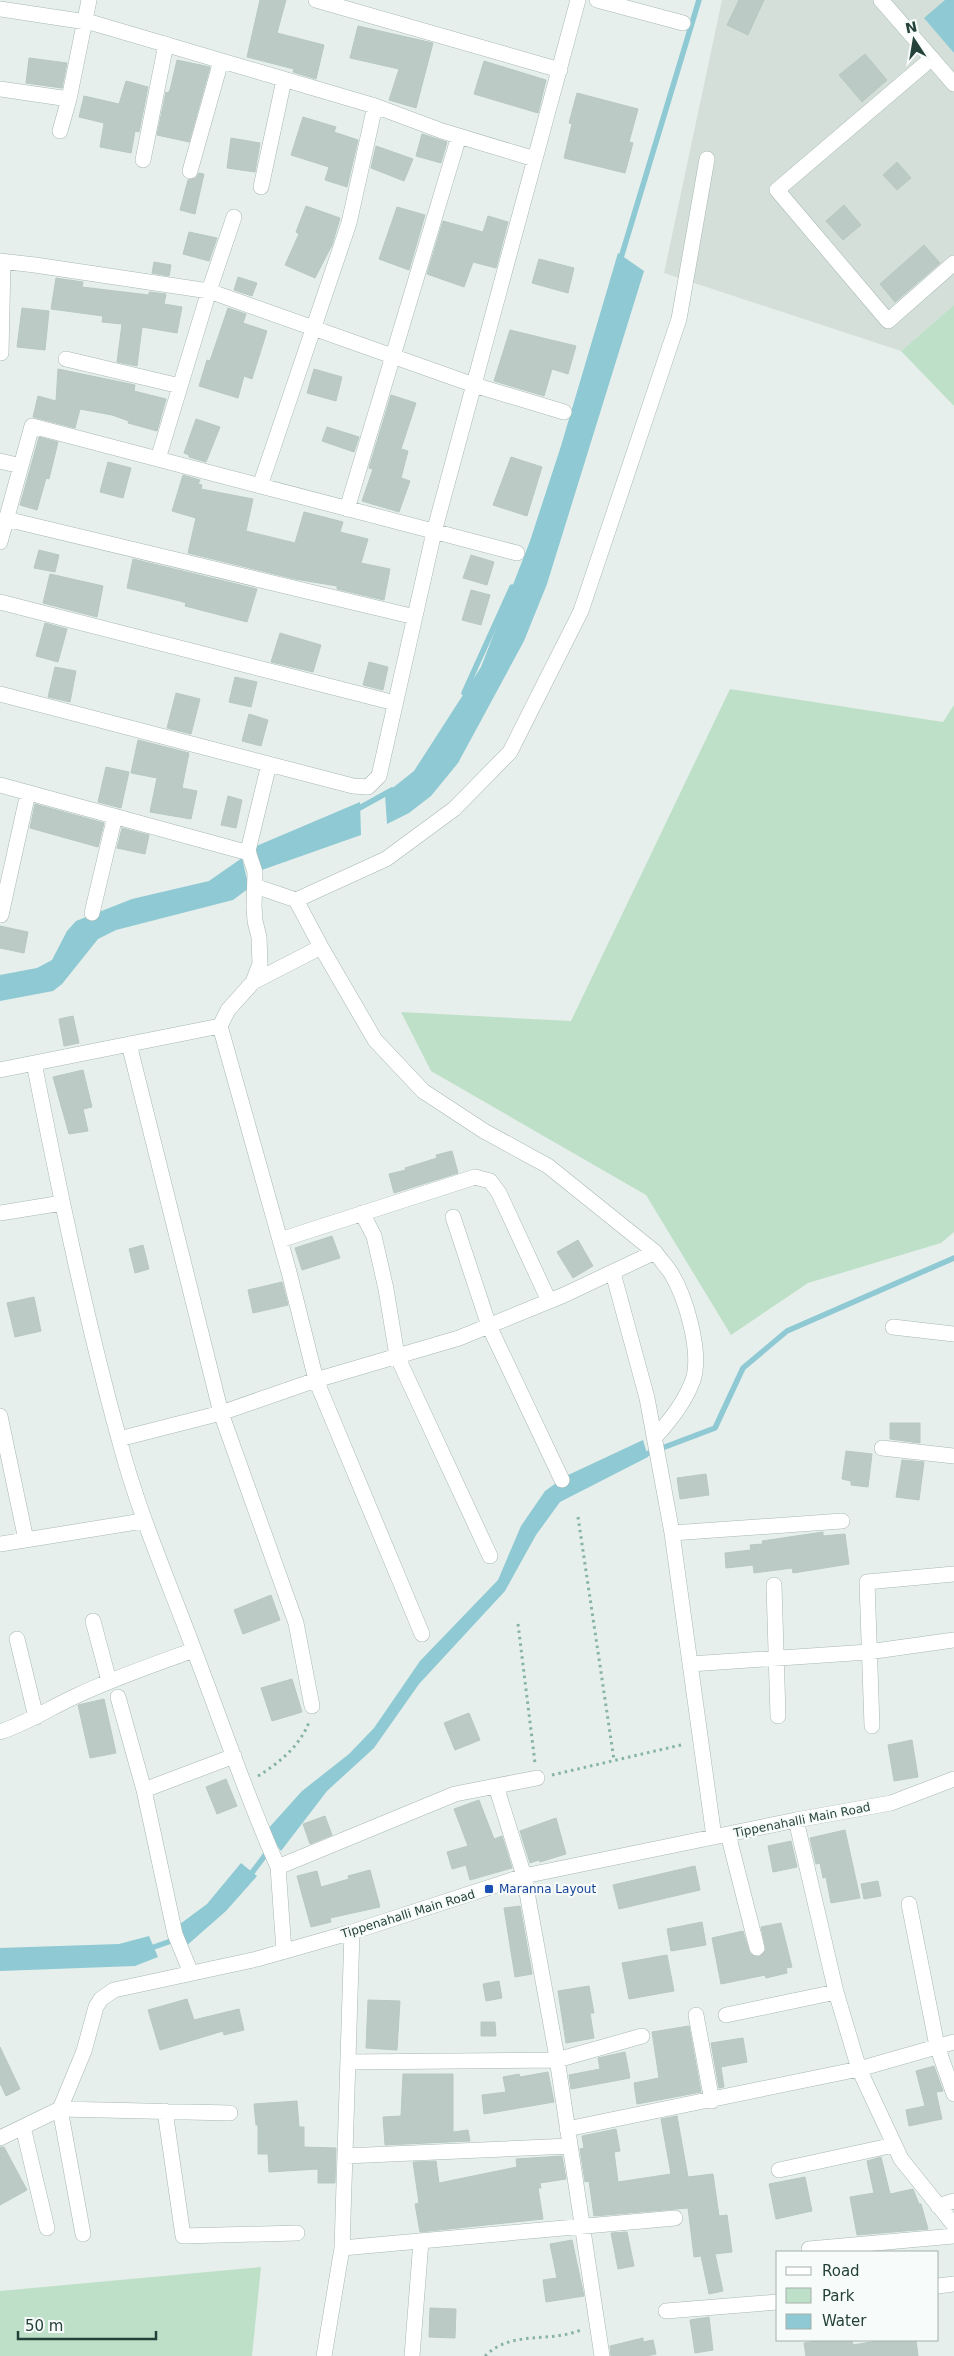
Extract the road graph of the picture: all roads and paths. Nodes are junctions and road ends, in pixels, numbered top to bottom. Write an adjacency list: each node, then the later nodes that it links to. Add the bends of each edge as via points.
1 (2, 0): 7 (street)
2 (89, 0): 8 (street)
3 (316, 0): 13 (street)
4 (578, 0): 13 (street)
5 (597, 0): 9 (street)
6 (888, 2): 11 (street)
7 (0, 9): 8 (street)
8 (85, 22): 10 (street); 17 (street)
9 (683, 23)
10 (166, 44): 12 (street); 23 (street)
11 (932, 58): 15 (street); 28 (street, via 776,190 888,321)
12 (221, 61): 14 (street); 24 (street)
13 (560, 70): 21 (street)
14 (284, 80): 18 (street); 25 (street)
15 (954, 84)
16 (0, 89): 17 (street)
17 (68, 98): 19 (street)
18 (375, 106): 20 (street); 30 (street, via 349,223)
19 (60, 131)
20 (459, 136): 21 (street); 32 (street)
21 (535, 159): 34 (street)
22 (707, 159): 56 (street, via 676,328 581,611 510,752 454,809 386,859)
23 (143, 160)
24 (190, 171)
25 (261, 187)
26 (234, 217): 29 (street)
27 (2, 262): 29 (street); 31 (street)
28 (954, 263)
29 (209, 291): 30 (street); 35 (street)
30 (313, 328): 32 (street); 40 (street)
31 (0, 352)
32 (392, 356): 34 (street); 41 (street)
33 (66, 359): 35 (street)
34 (474, 385): 36 (street); 43 (street)
35 (180, 386): 37 (street)
36 (564, 412)
37 (158, 459): 39 (street, via 32,426); 40 (street)
38 (0, 461): 39 (street)
39 (21, 466): 42 (street)
40 (260, 486): 41 (street)
41 (347, 508): 43 (street)
42 (6, 519): 44 (street); 47 (street)
43 (434, 532): 45 (street); 47 (street)
44 (0, 542)
45 (517, 553)
46 (0, 602): 49 (street)
47 (415, 617): 49 (street)
48 (0, 694): 50 (street)
49 (395, 703): 50 (street, via 379,776 368,787)
50 (269, 764): 54 (street)
51 (0, 785): 52 (street)
52 (28, 792): 53 (street); 58 (street)
53 (115, 816): 54 (street); 57 (street)
54 (250, 854): 55 (street)
55 (255, 879): 56 (street); 60 (street, via 254,921 260,937 260,964)
56 (296, 900): 59 (street)
57 (92, 913)
58 (1, 915)
59 (321, 947): 60 (street); 70 (street, via 375,1040 423,1091 484,1131 548,1166)
60 (253, 982): 61 (street, via 228,1010)
61 (220, 1026): 62 (street); 69 (street)
62 (129, 1044): 63 (street); 78 (street)
63 (34, 1064): 64 (street); 65 (street)
64 (0, 1070)
65 (62, 1203): 66 (street); 80 (street)
66 (0, 1213)
67 (362, 1213): 69 (street); 72 (street, via 476,1177 490,1181 499,1193); 76 (street, via 374,1236)
68 (454, 1217): 73 (street)
69 (280, 1240): 77 (street)
70 (655, 1252): 71 (street); 81 (street, via 671,1273 695,1341 693,1379)
71 (613, 1273): 72 (street); 81 (street)
72 (549, 1301): 73 (street)
73 (489, 1326): 76 (street); 84 (street)
74 (893, 1326): 75 (street)
75 (954, 1334)
76 (397, 1356): 77 (street); 91 (street)
77 (316, 1380): 78 (street); 96 (street)
78 (221, 1412): 80 (street); 105 (street, via 296,1623)
79 (0, 1416): 89 (street)
80 (118, 1439): 86 (street)
81 (656, 1443): 88 (street)
82 (882, 1448): 83 (street)
83 (954, 1456)
84 (562, 1480)
85 (578, 1517): 112 (path)
86 (143, 1521): 89 (street); 99 (street)
87 (842, 1521): 88 (street)
88 (672, 1533): 102 (street)
89 (26, 1540): 90 (street)
90 (0, 1544)
91 (490, 1556)
92 (954, 1574): 100 (street, via 867,1582)
93 (774, 1586): 101 (street)
94 (93, 1621): 103 (street)
95 (518, 1624): 113 (path)
96 (422, 1634)
97 (17, 1639): 107 (street)
98 (954, 1640): 100 (street)
99 (194, 1650): 103 (street); 111 (street)
100 (868, 1652): 101 (street); 108 (street)
101 (777, 1658): 102 (street); 106 (street)
102 (690, 1664): 110 (street)
103 (110, 1681): 107 (street)
104 (118, 1697): 117 (street)
105 (312, 1706): 116 (path, via 309,1724 285,1756)
106 (778, 1716)
107 (36, 1717): 109 (street)
108 (872, 1726)
109 (0, 1732)
110 (700, 1740): 112 (path); 119 (street)
111 (234, 1756): 116 (street); 117 (street)
112 (614, 1760): 113 (path)
113 (537, 1778): 115 (street)
114 (954, 1779): 118 (street, Tippenahalli Main Road, via 891,1804)
115 (496, 1786): 120 (street, via 455,1794); 121 (street)
116 (243, 1787): 120 (street)
117 (144, 1790): 126 (street, via 176,1937)
118 (796, 1820): 119 (street, Tippenahalli Main Road); 127 (street)
119 (721, 1835): 121 (street, Tippenahalli Main Road); 124 (street)
120 (277, 1865): 125 (street)
121 (524, 1876): 123 (street, Tippenahalli Main Road); 133 (street)
122 (909, 1904): 132 (street)
123 (352, 1932): 125 (street, Tippenahalli Main Road); 134 (street)
124 (757, 1948)
125 (284, 1951): 126 (street, Tippenahalli Main Road)
126 (191, 1972): 138 (street, Tippenahalli Main Road, via 114,1990 101,1999 84,2052)
127 (836, 1992): 129 (street); 135 (street)
128 (696, 2015): 137 (street)
129 (726, 2015)
130 (642, 2036): 133 (street)
131 (954, 2042): 132 (street)
132 (937, 2046): 135 (street); 136 (street)
133 (557, 2060): 134 (street); 142 (street)
134 (348, 2062): 146 (street)
135 (859, 2070): 137 (street); 144 (street)
136 (954, 2094)
137 (712, 2101): 142 (street)
138 (60, 2109): 139 (street); 141 (street); 155 (street)
139 (165, 2112): 140 (street); 154 (street, via 183,2236)
140 (230, 2113)
141 (23, 2127): 143 (street); 152 (street)
142 (567, 2129): 145 (street)
143 (0, 2138)
144 (894, 2145): 147 (street); 149 (street, via 901,2159)
145 (570, 2146): 146 (street); 153 (street)
146 (345, 2156): 158 (street)
147 (779, 2170)
148 (954, 2201): 149 (street)
149 (938, 2206): 151 (street)
150 (675, 2218): 153 (street)
151 (954, 2225)
152 (47, 2228)
153 (582, 2228): 157 (street); 163 (street)
154 (297, 2233)
155 (83, 2234)
156 (954, 2236): 159 (street)
157 (421, 2241): 158 (street); 166 (street)
158 (342, 2248): 165 (street)
159 (809, 2249)
160 (954, 2284): 161 (street)
161 (939, 2286)
162 (776, 2302): 164 (street)
163 (594, 2308): 167 (path, via 586,2328 572,2334 514,2340 493,2348); 168 (street)
164 (666, 2311)
165 (324, 2356)
166 (412, 2356)
167 (485, 2356)
168 (602, 2356)

